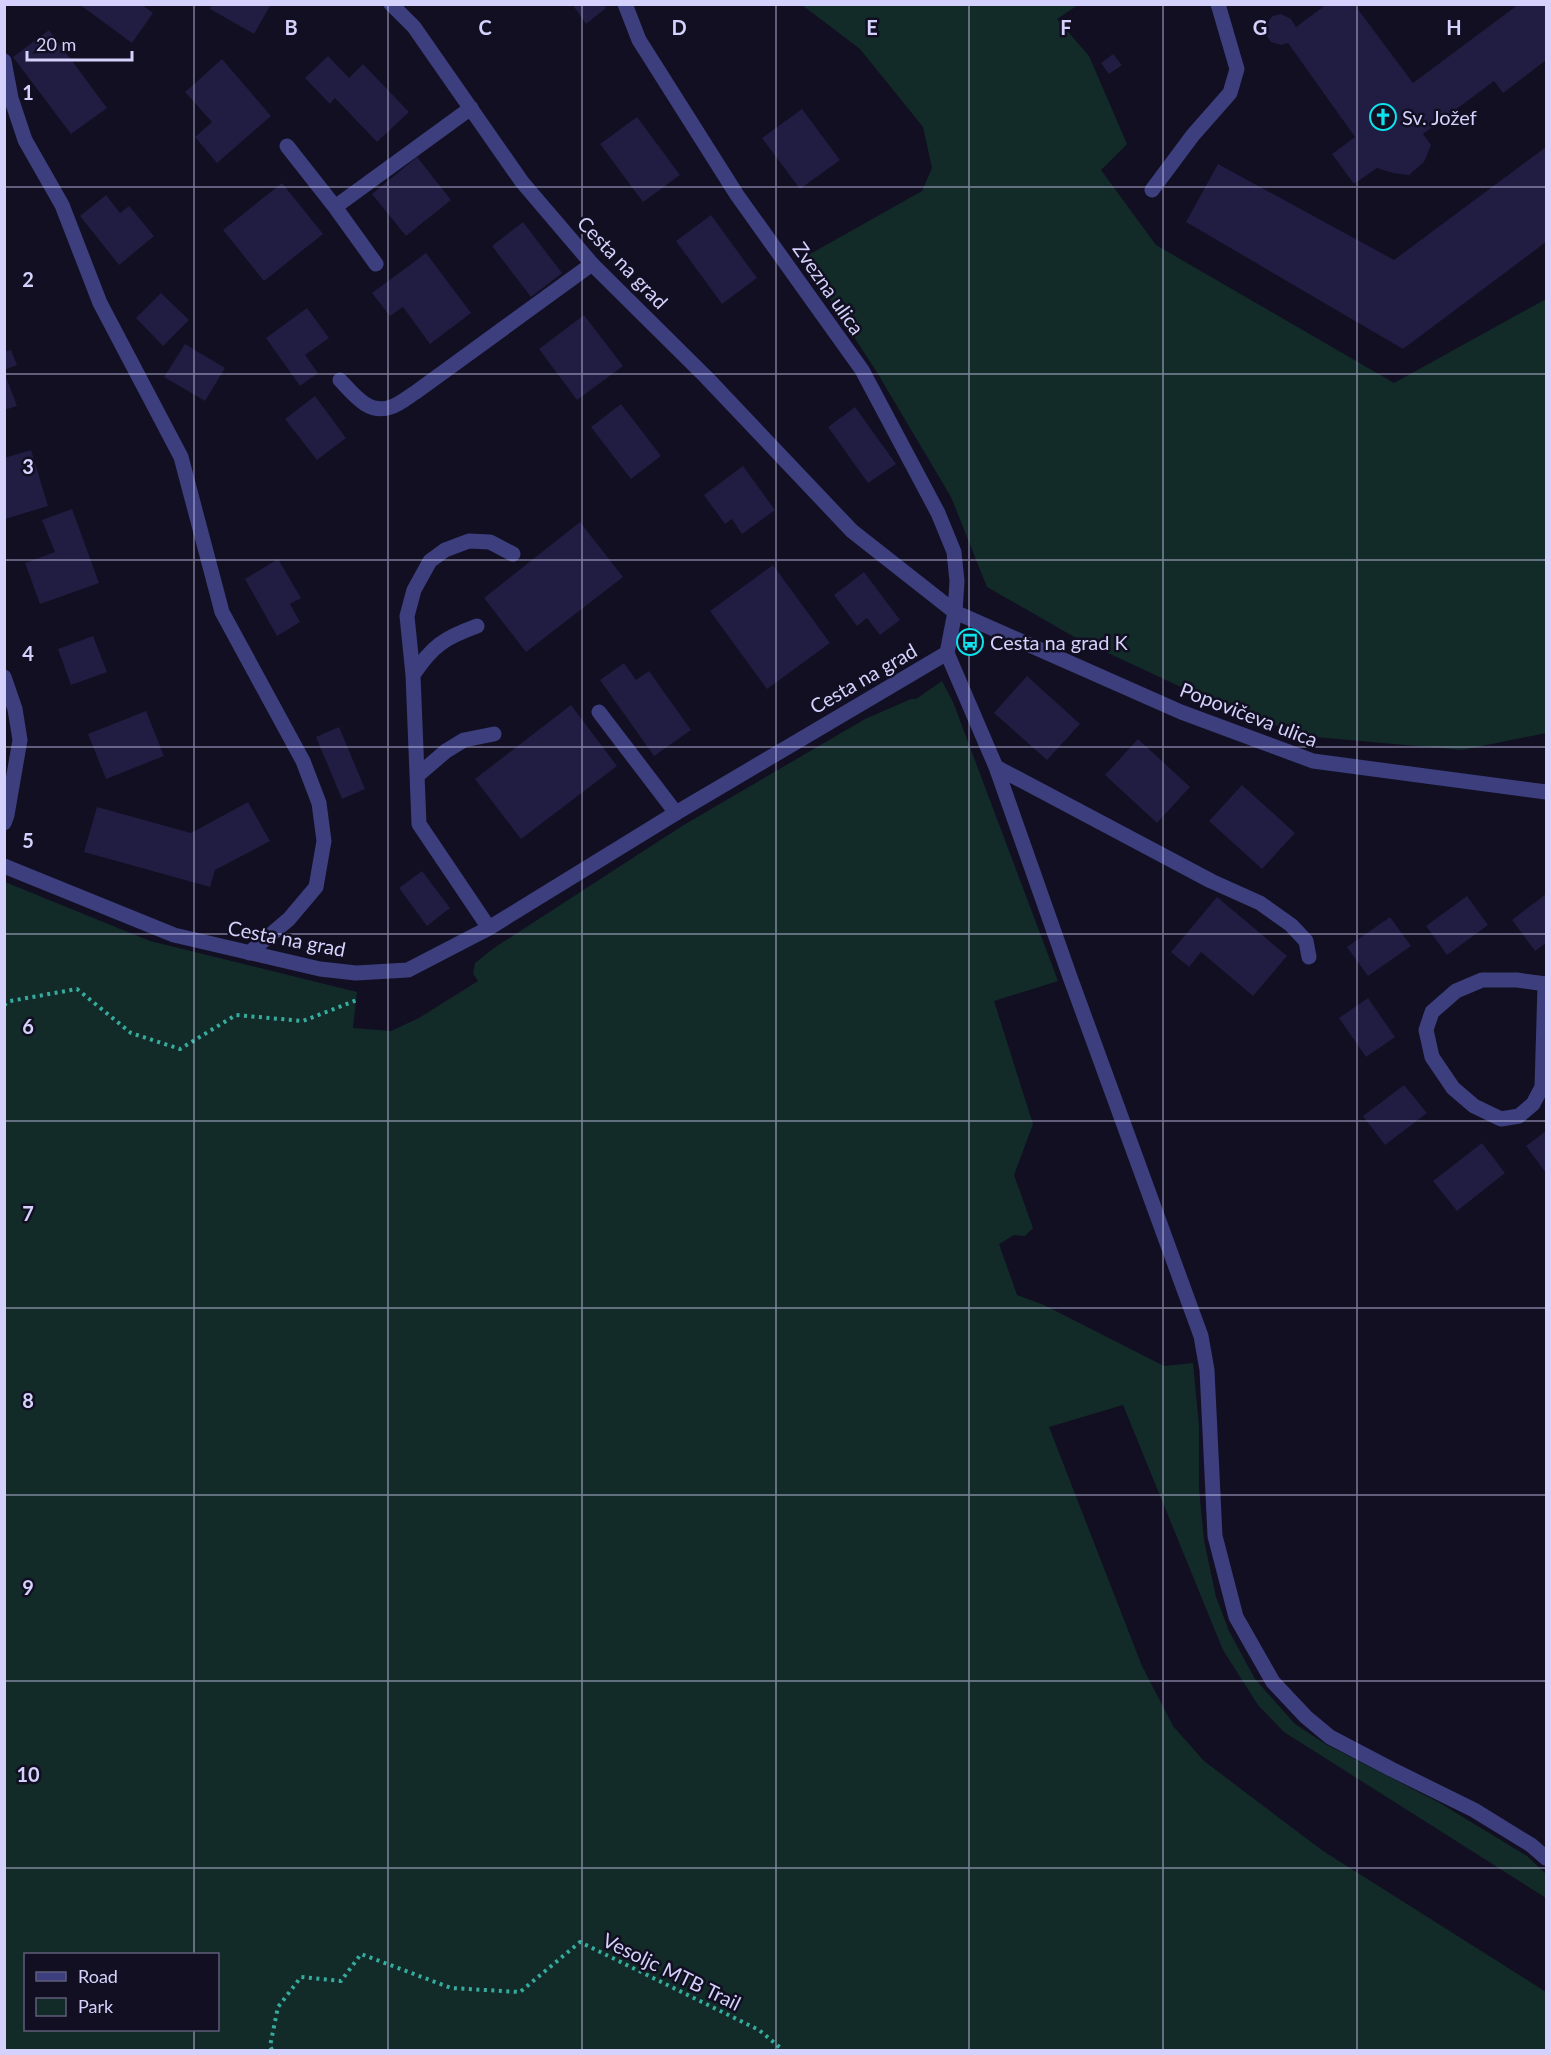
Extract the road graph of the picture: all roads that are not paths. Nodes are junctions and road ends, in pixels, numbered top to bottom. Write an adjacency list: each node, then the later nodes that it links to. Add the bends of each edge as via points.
1 (391, 4): 5 (street, Cesta na grad, via 414,27)
2 (625, 4): 13 (street, Zvezna ulica, via 639,40 737,195 862,370 938,513 954,552)
3 (1218, 4): 7 (street, via 1237,69 1230,93)
4 (4, 61): 27 (street, via 25,141 62,205 100,303 181,457 222,612 303,761 319,803 324,841 316,887 289,919)
5 (471, 108): 8 (street); 10 (street, Cesta na grad, via 522,182)
6 (287, 146): 8 (street)
7 (1152, 190)
8 (335, 207): 9 (street)
9 (376, 264)
10 (592, 264): 11 (street, via 391,408 371,408); 13 (street, Cesta na grad, via 852,531)
11 (340, 380)
12 (513, 554): 16 (street, via 490,542 469,541 430,561 414,590 407,616)
13 (955, 612): 15 (street, Cesta na grad); 22 (street, Popovičeva ulica, via 1181,712 1313,761)
14 (477, 626): 16 (street, via 443,641 427,654)
15 (948, 653): 20 (street); 23 (street, Cesta na grad)
16 (413, 675): 21 (street)
17 (4, 677): 24 (street, via 20,740)
18 (599, 712): 23 (street)
19 (494, 734): 21 (street, via 464,740)
20 (996, 767): 28 (street, via 1260,903 1306,941); 30 (street, via 1201,1336 1207,1370 1215,1536 1236,1617 1273,1682 1330,1737 1474,1810)
21 (418, 775): 26 (street, via 419,824)
22 (1546, 792)
23 (676, 813): 26 (street, Cesta na grad)
24 (4, 823)
25 (4, 866): 27 (street, Cesta na grad, via 174,935)
26 (489, 928): 27 (street, Cesta na grad, via 408,970 356,973)
27 (249, 953)
28 (1309, 957)
29 (1546, 985): 29 (street, via 1482,980 1456,991 1432,1012 1426,1030 1432,1057 1453,1088 1474,1106 1501,1119 1519,1116 1533,1104 1542,1087)
30 (1546, 1858)

